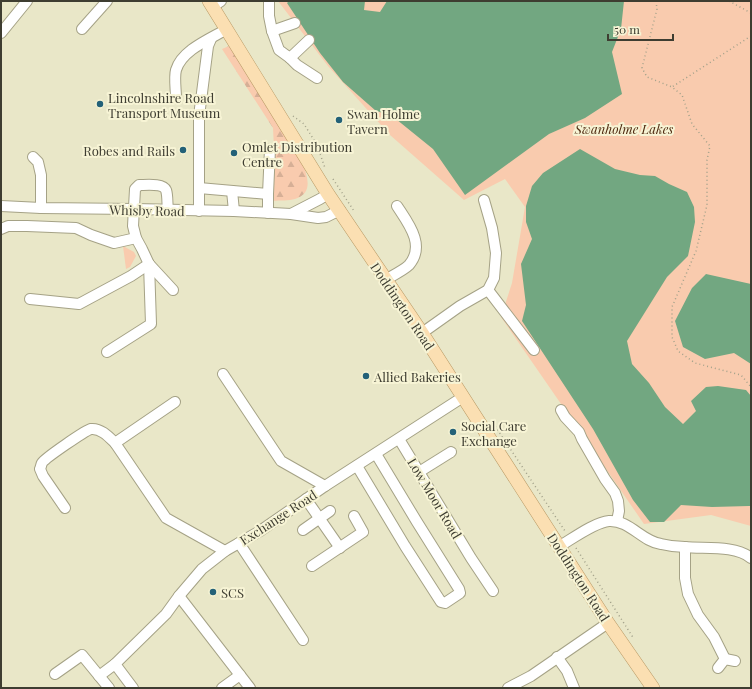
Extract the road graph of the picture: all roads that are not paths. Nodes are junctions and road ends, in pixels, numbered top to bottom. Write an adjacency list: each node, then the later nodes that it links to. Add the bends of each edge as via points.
1 (27, 1): 9 (street)
2 (107, 1): 6 (street)
3 (269, 1): 8 (street)
4 (214, 3): 7 (main road, Doddington Road)
5 (295, 23): 8 (street)
6 (82, 29)
7 (227, 30): 10 (street); 20 (main road, Doddington Road)
8 (272, 30): 12 (street, via 279,50)
9 (1, 33)
10 (211, 39): 14 (street, via 197,46 180,60 176,71); 17 (street, via 199,116)
11 (309, 40): 12 (street)
12 (290, 58): 13 (street, via 296,65)
13 (317, 78)
14 (176, 98)
15 (270, 149): 19 (street)
16 (33, 157): 24 (street, via 38,162 41,175)
17 (199, 188): 18 (street); 28 (street)
18 (232, 191): 19 (street); 29 (street)
19 (268, 194): 30 (street)
20 (328, 194): 27 (main road, Doddington Road); 31 (street, Whisby Road)
21 (484, 200): 37 (street, via 496,254 494,278)
22 (397, 206): 35 (street, via 412,230 417,244 415,256 408,266)
23 (1, 207): 24 (street, Whisby Road)
24 (41, 208): 25 (street, Whisby Road)
25 (134, 209): 26 (street, Whisby Road); 26 (street, via 135,189 139,185 165,188); 33 (street, via 133,226)
26 (168, 210): 28 (street, Whisby Road)
27 (340, 210): 31 (street, Whisby Road, via 318,218); 35 (main road, Doddington Road)
28 (199, 211): 29 (street, Whisby Road)
29 (234, 211): 30 (street, Whisby Road)
30 (268, 213): 31 (street, Whisby Road)
31 (291, 214)
32 (1, 229): 33 (street, via 8,226 76,228 114,243)
33 (136, 238): 34 (street)
34 (149, 264): 36 (street); 38 (street, via 79,304); 41 (street, via 151,324)
35 (385, 280): 39 (main road, Doddington Road)
36 (173, 290)
37 (488, 290): 39 (street); 40 (street)
38 (30, 299)
39 (422, 333): 43 (main road, Doddington Road)
40 (534, 350)
41 (107, 352)
42 (223, 374): 52 (street, via 281,461)
43 (463, 397): 46 (street, Exchange Road); 61 (main road, Doddington Road)
44 (176, 402): 47 (street)
45 (561, 410): 58 (street, via 579,432 615,493 619,511)
46 (399, 439): 49 (street, Exchange Road); 51 (street, Low Moor Road)
47 (115, 444): 54 (street, via 106,434 92,429 84,432 42,463 40,469 43,476); 64 (street, via 166,518)
48 (451, 452): 51 (street)
49 (376, 454): 50 (street, Exchange Road); 50 (street, via 459,589 460,593 446,603 441,602)
50 (357, 466): 52 (street, Exchange Road)
51 (419, 472): 67 (street, Low Moor Road)
52 (325, 486): 53 (street, Exchange Road)
53 (306, 499): 57 (street); 60 (street, Exchange Road)
54 (65, 508)
55 (330, 511): 57 (street)
56 (354, 516): 62 (street, via 363,532)
57 (320, 518): 59 (street); 62 (street)
58 (617, 521): 61 (street, via 599,523); 63 (street, via 650,541)
59 (303, 530)
60 (238, 543): 64 (street, Exchange Road); 70 (street)
61 (560, 546): 69 (main road, Doddington Road)
62 (340, 548): 66 (street)
63 (685, 548): 65 (street, via 734,550); 72 (street, via 688,594 698,616 714,637)
64 (224, 551): 68 (street, Exchange Road, via 202,569)
65 (751, 558)
66 (312, 566)
67 (493, 591)
68 (179, 596): 74 (street, Exchange Road, via 166,614); 77 (street)
69 (608, 623): 71 (street); 85 (main road, Doddington Road)
70 (303, 640)
71 (557, 657): 83 (street, via 531,676); 84 (street, via 567,671)
72 (725, 659): 73 (street); 75 (street)
73 (735, 661)
74 (115, 664): 78 (street, Exchange Road); 81 (street)
75 (718, 668)
76 (55, 674): 78 (street, via 82,655)
77 (240, 675): 79 (street); 82 (street)
78 (100, 676): 80 (street)
79 (225, 686)
80 (109, 688)
81 (133, 688)
82 (250, 688)
83 (508, 688)
84 (574, 688)
85 (653, 688)

